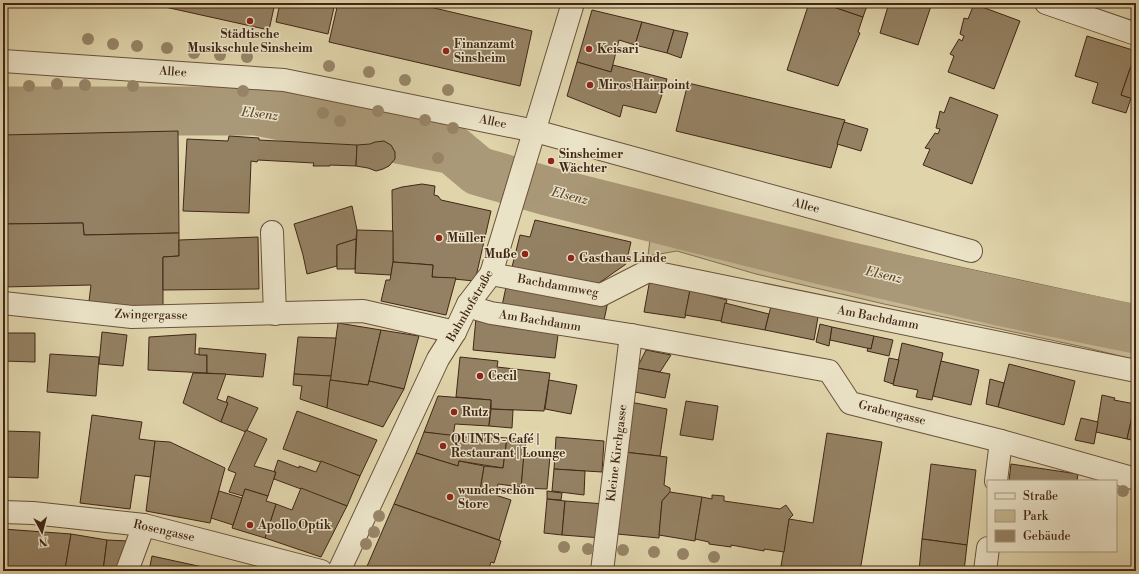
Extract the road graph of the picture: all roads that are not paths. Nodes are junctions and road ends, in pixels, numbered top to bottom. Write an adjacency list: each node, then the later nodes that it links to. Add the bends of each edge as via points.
1 (573, 3): 5 (street, Bahnhofstraße)
2 (1046, 3): 3 (street)
3 (1136, 34)
4 (3, 61): 5 (street, Allee, via 284,80)
5 (535, 131): 7 (street, Allee); 8 (street, Bahnhofstraße, via 511,204)
6 (272, 232): 12 (street)
7 (971, 251)
8 (499, 275): 9 (street, Bachdammweg, via 601,295); 11 (street, Bahnhofstraße)
9 (623, 285): 15 (street, Am Bachdamm, via 648,271)
10 (3, 303): 12 (street, Zwingergasse, via 132,317)
11 (468, 304): 13 (street, Bahnhofstraße); 14 (street, Am Bachdamm, via 492,313)
12 (275, 314): 13 (street, Zwingergasse, via 363,311)
13 (455, 332): 24 (street, Bahnhofstraße, via 438,359)
14 (622, 334): 16 (street, Grabengasse, via 829,371 850,403); 25 (street, Kleine Kirchgasse)
15 (1136, 371)
16 (1001, 441): 17 (street, Grabengasse); 18 (street)
17 (1136, 479)
18 (996, 480)
19 (3, 512): 20 (street, Rosengasse)
20 (144, 525): 22 (street); 23 (street, Rosengasse)
21 (987, 552): 26 (street)
22 (127, 571)
23 (321, 571)
24 (339, 571)
25 (602, 571)
26 (985, 571)

